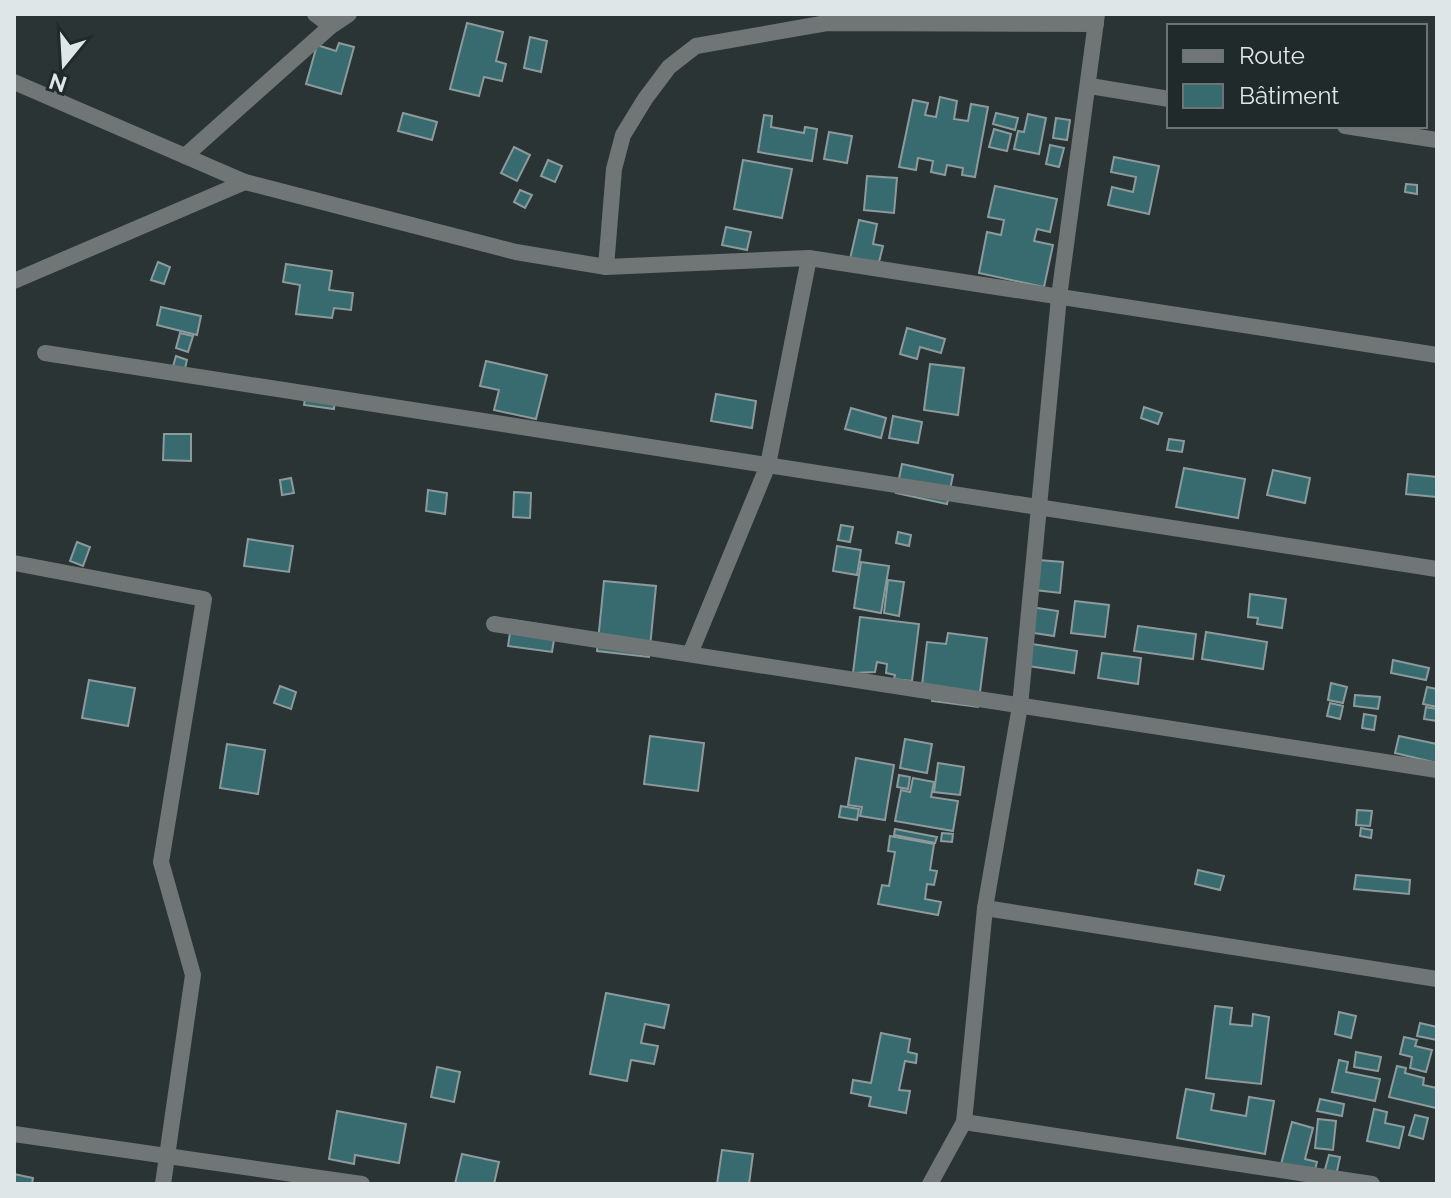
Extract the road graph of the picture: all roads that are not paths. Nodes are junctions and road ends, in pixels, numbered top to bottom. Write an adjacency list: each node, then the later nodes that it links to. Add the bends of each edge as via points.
1 (315, 14): 5 (street)
2 (349, 14): 5 (street)
3 (828, 19): 4 (street); 14 (street, via 696,46 669,67 623,135 614,169)
4 (1097, 19): 7 (street)
5 (331, 26): 11 (street)
6 (14, 82): 11 (street)
7 (1090, 86): 8 (street); 16 (street)
8 (1167, 99)
9 (1358, 128): 10 (street)
10 (1437, 140)
11 (185, 156): 12 (street)
12 (245, 182): 14 (street, via 516,252); 15 (street)
13 (809, 258): 14 (street); 16 (street); 19 (street)
14 (606, 267)
15 (14, 281)
16 (1059, 297): 18 (street); 20 (street)
17 (45, 353): 19 (street)
18 (1437, 355)
19 (768, 465): 20 (street); 24 (street)
20 (1039, 507): 22 (street); 25 (street)
21 (14, 563): 31 (street, via 204,599 161,862 193,975)
22 (1437, 569)
23 (494, 624): 24 (street)
24 (690, 654): 25 (street)
25 (1020, 706): 26 (street); 27 (street)
26 (1437, 770)
27 (985, 908): 28 (street); 29 (street)
28 (1437, 979)
29 (964, 1122): 34 (street); 35 (street)
30 (14, 1134): 31 (street)
31 (167, 1156): 32 (street); 33 (street)
32 (163, 1184)
33 (362, 1184)
34 (930, 1184)
35 (1372, 1184)

